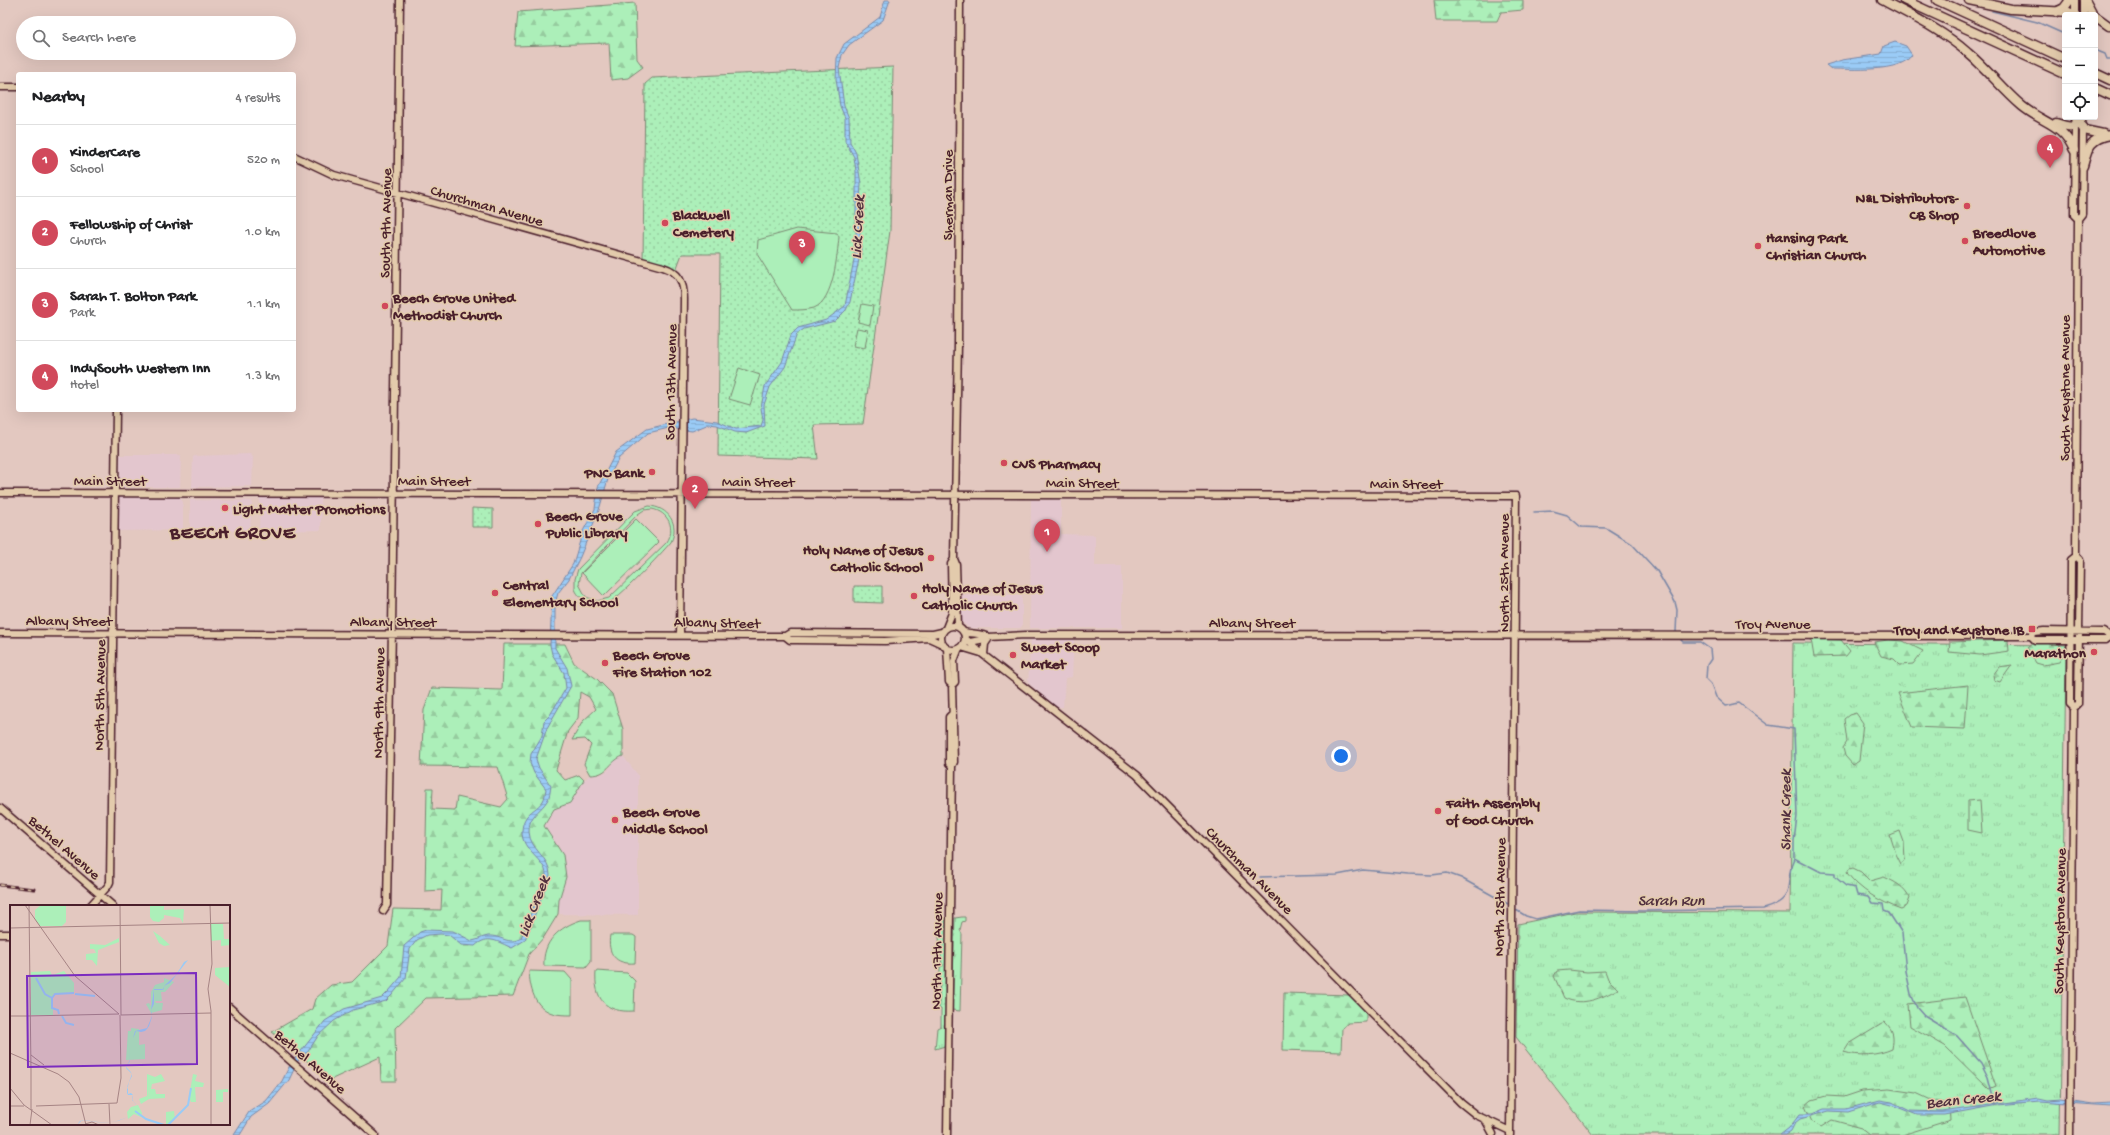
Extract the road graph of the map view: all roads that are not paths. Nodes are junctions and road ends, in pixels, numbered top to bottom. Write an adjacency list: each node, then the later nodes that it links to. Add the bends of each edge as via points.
1 (400, 0): 32 (main road, South 9th Avenue)
2 (960, 0): 40 (main road, Sherman Drive)
3 (1882, 0): 26 (highway, via 1929,25 1957,44 2023,106)
4 (1904, 0): 19 (highway)
5 (1937, 0): 18 (highway)
6 (1969, 0): 10 (highway, via 2011,9)
7 (2070, 0): 10 (highway, via 2064,8)
8 (2075, 0): 12 (main road)
9 (2084, 0): 13 (main road); 14 (highway)
10 (2056, 12): 11 (highway)
11 (2062, 12)
12 (2075, 12)
13 (2084, 12)
14 (2092, 12)
15 (2098, 18): 17 (highway)
16 (2098, 24): 17 (highway)
17 (2110, 26)
18 (2062, 58)
19 (2062, 72)
20 (2098, 75): 21 (highway)
21 (2110, 80)
22 (16, 87): 23 (main road)
23 (0, 88)
24 (2098, 89): 25 (highway)
25 (2110, 95)
26 (2047, 122): 27 (highway, via 2068,128); 29 (highway, via 2065,133)
27 (2078, 122): 28 (highway, via 2092,133); 29 (main road, South Keystone Avenue); 31 (main road, South Keystone Avenue)
28 (2110, 135): 31 (highway, via 2098,138 2090,144)
29 (2074, 150): 33 (main road, South Keystone Avenue, via 2074,215)
30 (296, 157): 32 (main road, Churchman Avenue, via 334,175)
31 (2083, 166): 33 (main road, South Keystone Avenue, via 2082,214)
32 (398, 193): 34 (main road, Churchman Avenue, via 663,267); 38 (main road, South 9th Avenue)
33 (2078, 219): 42 (main road, South Keystone Avenue)
34 (675, 273): 39 (main road, South 13th Avenue, via 681,279 684,291)
35 (116, 412): 37 (main road, North 5th Avenue)
36 (0, 493): 37 (main road, Main Street)
37 (115, 493): 38 (main road, Main Street); 50 (main road, North 5th Avenue)
38 (394, 493): 39 (main road, Main Street); 51 (main road, North 9th Avenue)
39 (682, 494): 40 (main road, Main Street); 52 (main road, South 13th Avenue)
40 (956, 495): 41 (main road, Main Street); 43 (main road)
41 (1516, 496): 54 (main road, North 25th Avenue)
42 (2076, 556): 47 (main road, South Keystone Avenue, via 2071,560); 48 (main road, South Keystone Avenue, via 2080,560)
43 (954, 559): 44 (main road); 45 (main road, via 951,564 952,613)
44 (958, 627): 45 (main road); 46 (main road)
45 (944, 630): 53 (main road, Albany Street, via 933,634 790,633); 61 (main road, via 940,638)
46 (964, 632): 57 (main road, Albany Street, via 973,635 985,634); 60 (main road)
47 (2071, 632): 48 (main road, Troy Avenue); 55 (main road, Troy Avenue, via 2035,632); 58 (main road, South Keystone Avenue)
48 (2079, 632): 56 (main road, Troy Avenue, via 2106,632); 59 (main road, South Keystone Avenue)
49 (0, 633): 50 (main road, Albany Street)
50 (113, 633): 51 (main road, Albany Street); 66 (main road, North 5th Avenue, via 110,882)
51 (392, 634): 52 (main road, Albany Street); 69 (main road, North 9th Avenue, via 387,905)
52 (680, 634): 53 (main road, Albany Street)
53 (785, 636): 61 (main road, Albany Street, via 790,640 885,641 928,638)
54 (1516, 636): 55 (main road, Troy Avenue); 57 (main road, Albany Street); 73 (main road, North 25th Avenue)
55 (2031, 636): 58 (main road, Troy Avenue, via 2035,640)
56 (2110, 636): 59 (main road, Troy Avenue, via 2106,640)
57 (989, 637): 60 (main road, Albany Street); 62 (main road)
58 (2071, 640): 59 (main road, Troy Avenue); 64 (main road, South Keystone Avenue, via 2070,704)
59 (2079, 640): 64 (main road, South Keystone Avenue, via 2078,704)
60 (964, 644): 61 (main road); 62 (main road, Churchman Avenue); 63 (main road, North 17th Avenue, via 954,661 955,682)
61 (945, 646): 63 (main road, North 17th Avenue, via 949,682)
62 (982, 654): 71 (main road, Churchman Avenue, via 1137,775 1461,1103)
63 (952, 686): 76 (main road, North 17th Avenue, via 952,714 948,727 949,763 952,766)
64 (2074, 708): 77 (main road, South Keystone Avenue)
65 (0, 808): 66 (main road, Bethel Avenue)
66 (100, 895): 67 (main road, North 5th Avenue); 68 (main road, Bethel Avenue)
67 (91, 905)
68 (112, 905)
69 (383, 911)
70 (230, 1008): 75 (main road, Bethel Avenue)
71 (1486, 1121): 72 (main road, Churchman Avenue); 74 (main road, Churchman Avenue)
72 (1501, 1125): 73 (main road, Churchman Avenue); 74 (main road, Churchman Avenue)
73 (1510, 1133)
74 (1493, 1134)
75 (375, 1135)
76 (947, 1135)
77 (2070, 1135)

